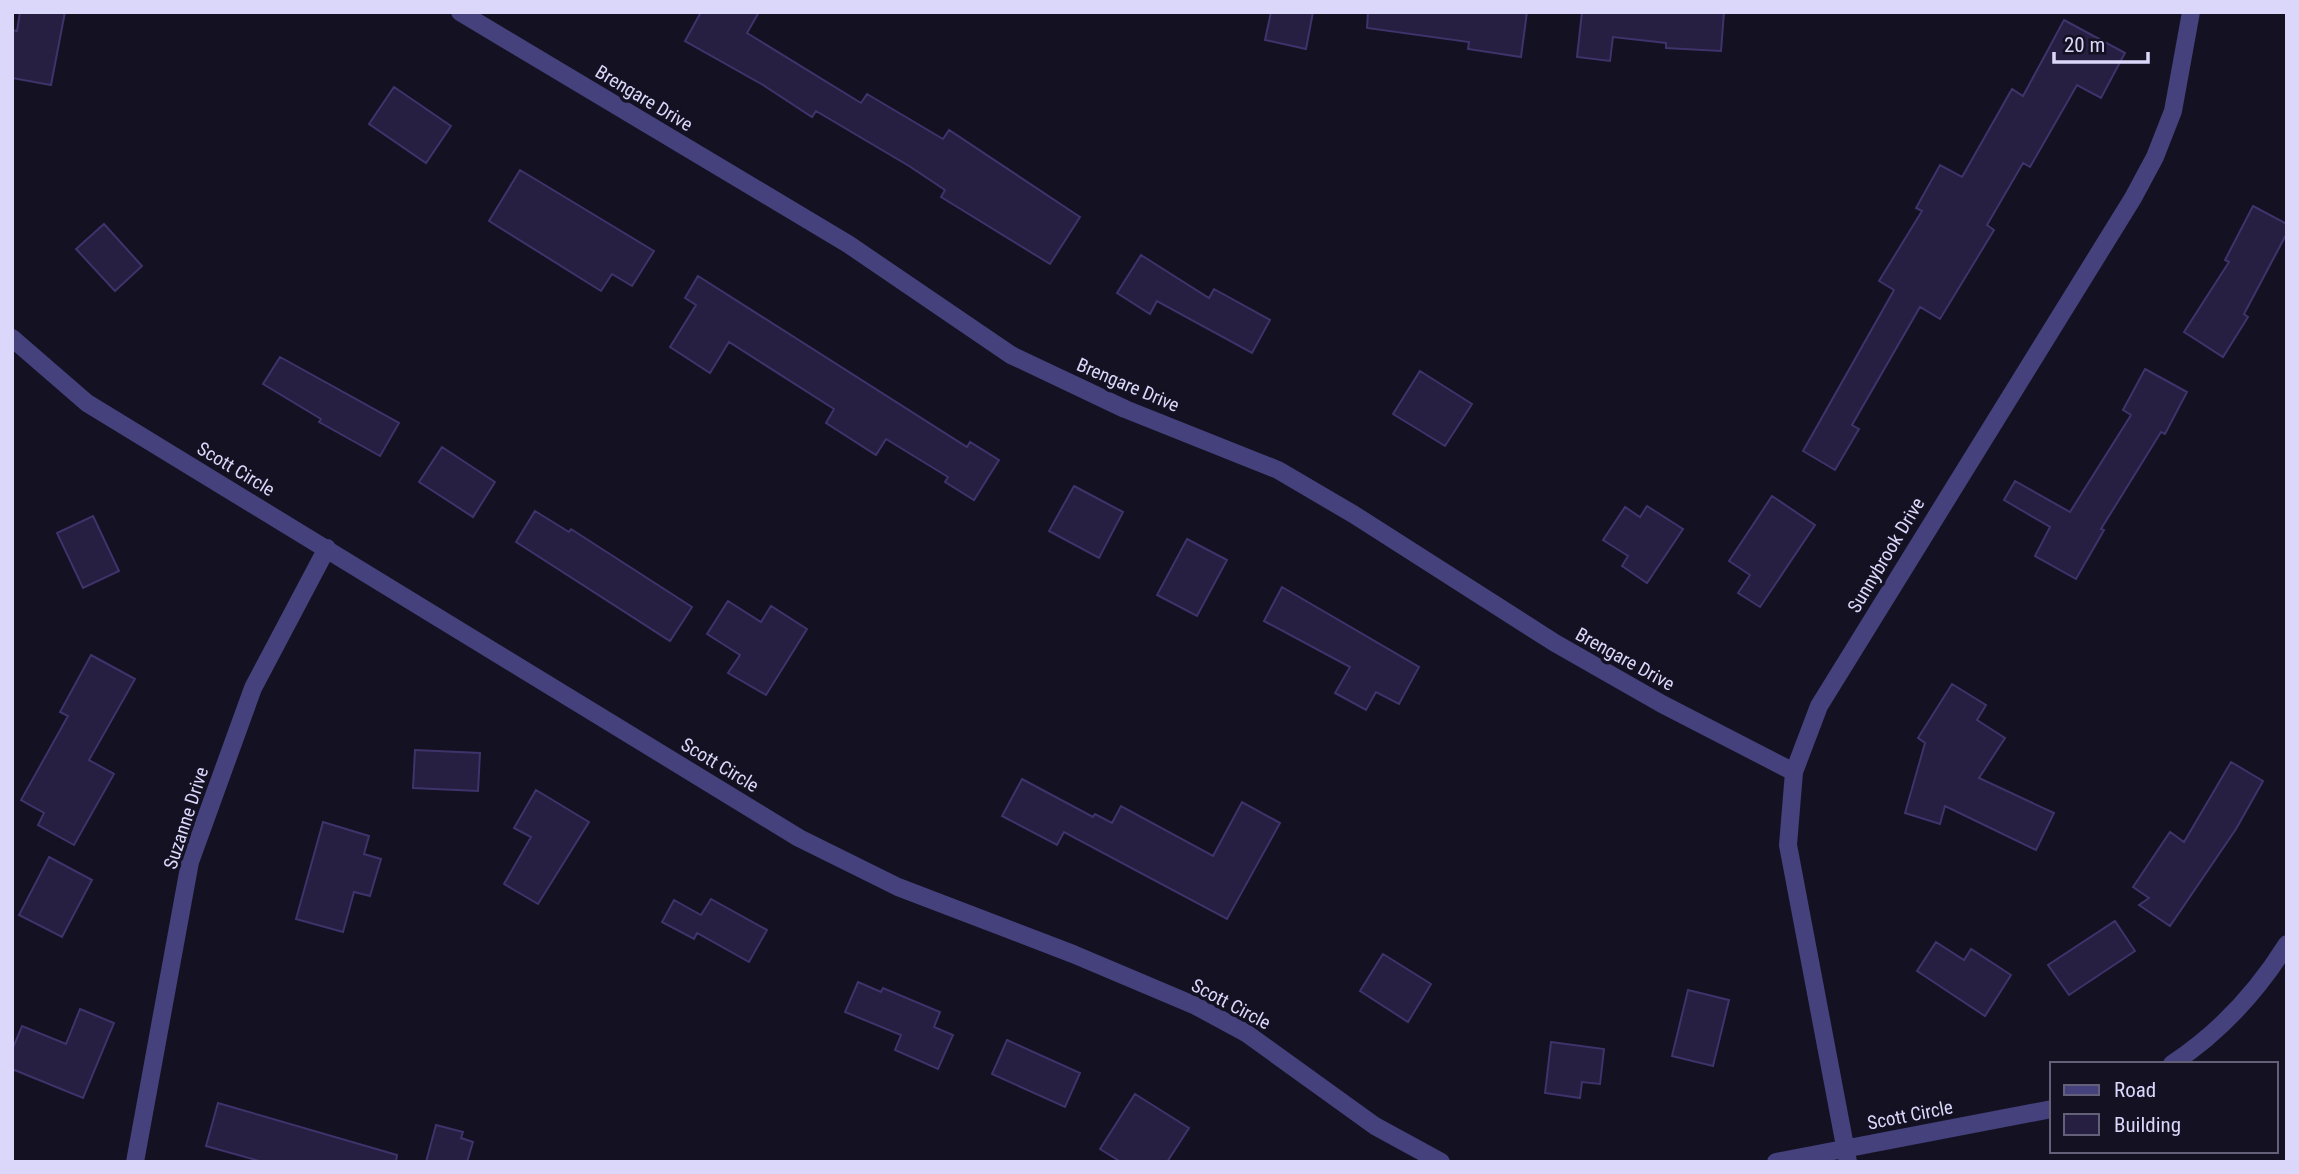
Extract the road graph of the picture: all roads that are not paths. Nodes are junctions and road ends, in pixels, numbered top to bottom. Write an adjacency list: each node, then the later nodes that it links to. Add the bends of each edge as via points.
1 (460, 12): 5 (street, Brengare Drive, via 848,244 1011,355 1125,410 1278,470 1555,643)
2 (2191, 12): 5 (street, Sunnybrook Drive, via 2173,111 2144,178 1819,706)
3 (12, 338): 4 (street, Scott Circle, via 87,403)
4 (327, 548): 10 (street, Suzanne Drive, via 253,688 191,862); 11 (street, Scott Circle, via 799,838 898,887 1196,1006 1246,1033 1375,1126)
5 (1794, 772): 9 (street, Sunnybrook Drive, via 1788,845)
6 (2287, 944): 7 (street, via 2248,999)
7 (2175, 1062)
8 (2050, 1109): 9 (street, Scott Circle)
9 (1847, 1155): 12 (street, Scott Circle)
10 (135, 1162)
11 (1441, 1162)
12 (1776, 1162)

